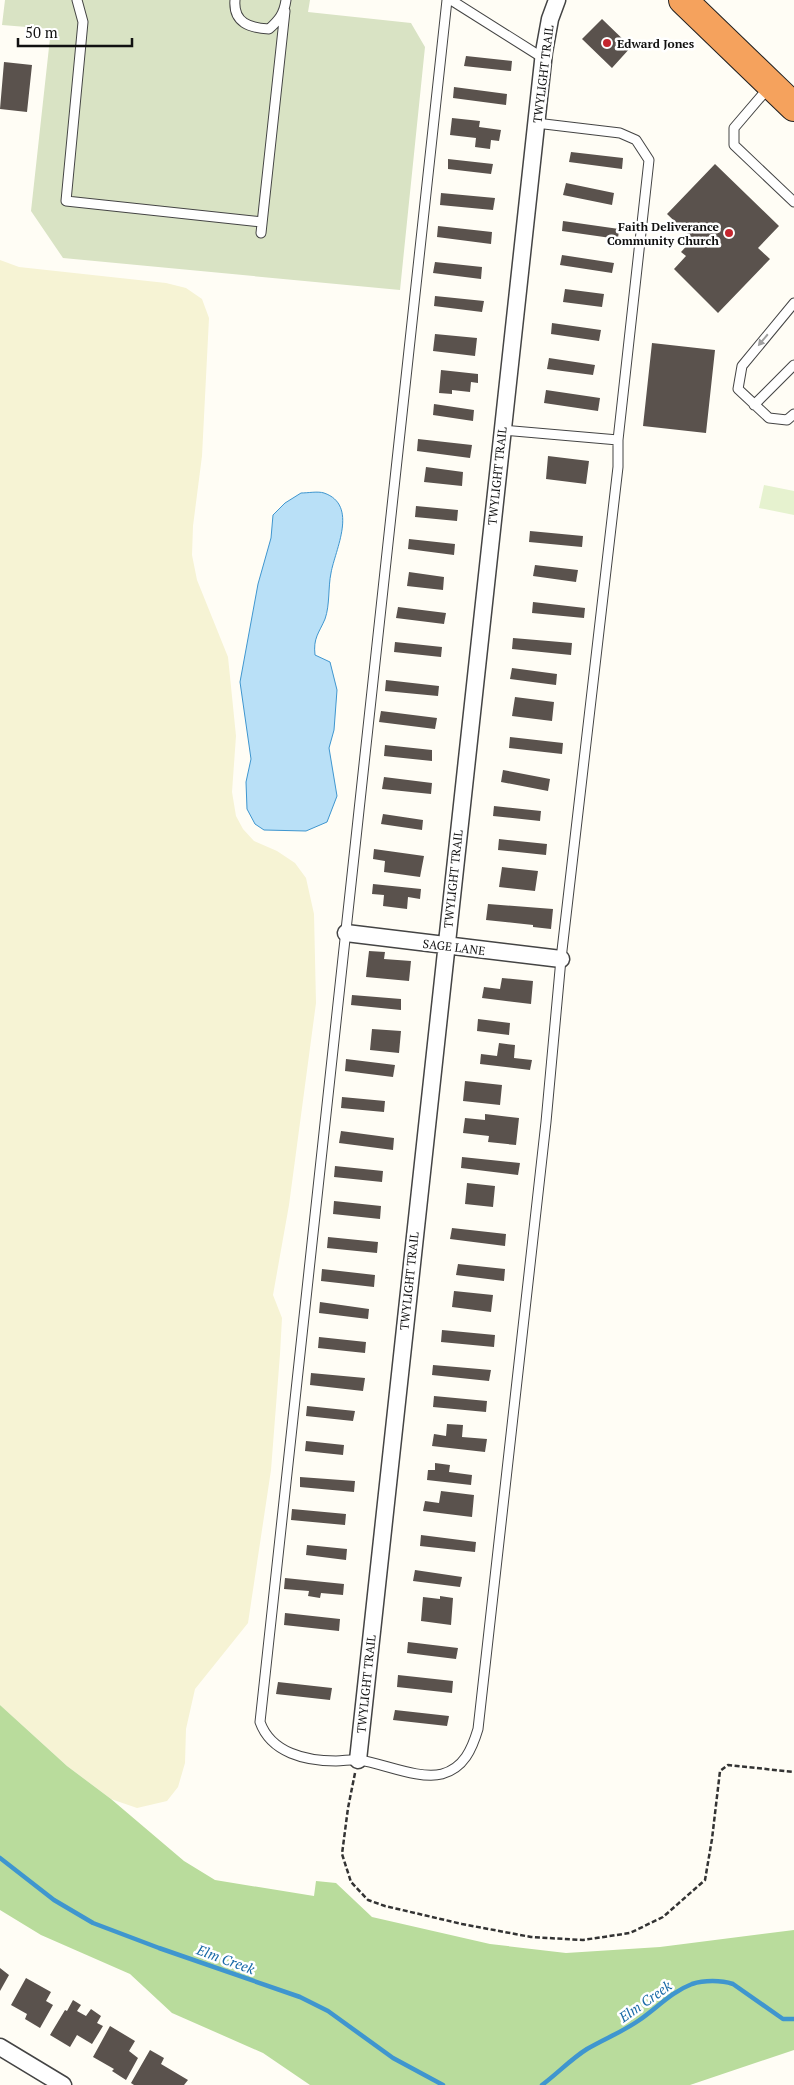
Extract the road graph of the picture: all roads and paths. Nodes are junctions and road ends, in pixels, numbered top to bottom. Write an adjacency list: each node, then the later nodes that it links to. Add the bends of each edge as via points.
1 (77, 0): 13 (lane, via 83,22 66,201)
2 (235, 0): 7 (lane, via 234,9 243,23 257,28 269,30)
3 (286, 0): 7 (lane)
4 (449, 0): 8 (lane); 21 (lane)
5 (557, 0): 8 (street, TWYLIGHT TRAIL)
6 (683, 0): 9 (highway)
7 (285, 11): 13 (lane)
8 (543, 58): 11 (street, TWYLIGHT TRAIL)
9 (771, 85): 10 (highway); 12 (lane, via 734,128 734,145)
10 (794, 107)
11 (536, 123): 19 (street, TWYLIGHT TRAIL); 20 (lane, via 620,133 636,140 649,160)
12 (794, 202)
13 (262, 222): 14 (lane)
14 (261, 233)
15 (794, 303): 17 (lane, one-way to 17, via 742,366 738,389)
16 (794, 365): 17 (lane)
17 (754, 405): 18 (lane, via 769,418 787,420)
18 (794, 414)
19 (502, 430): 20 (lane); 22 (street, TWYLIGHT TRAIL)
20 (618, 440): 23 (lane, via 618,467)
21 (346, 933): 22 (street, SAGE LANE); 24 (lane, via 260,1722 268,1738 292,1754 311,1759)
22 (445, 946): 23 (street, SAGE LANE); 24 (street, TWYLIGHT TRAIL)
23 (561, 959): 24 (lane, via 478,1729 472,1748 461,1763 440,1775 412,1773)
24 (358, 1760): 25 (path, via 342,1854 352,1882 368,1900 531,1937 583,1940 630,1934 663,1917 705,1880 720,1771 728,1765)
25 (794, 1772)
26 (0, 2047): 27 (street)
27 (63, 2085)

